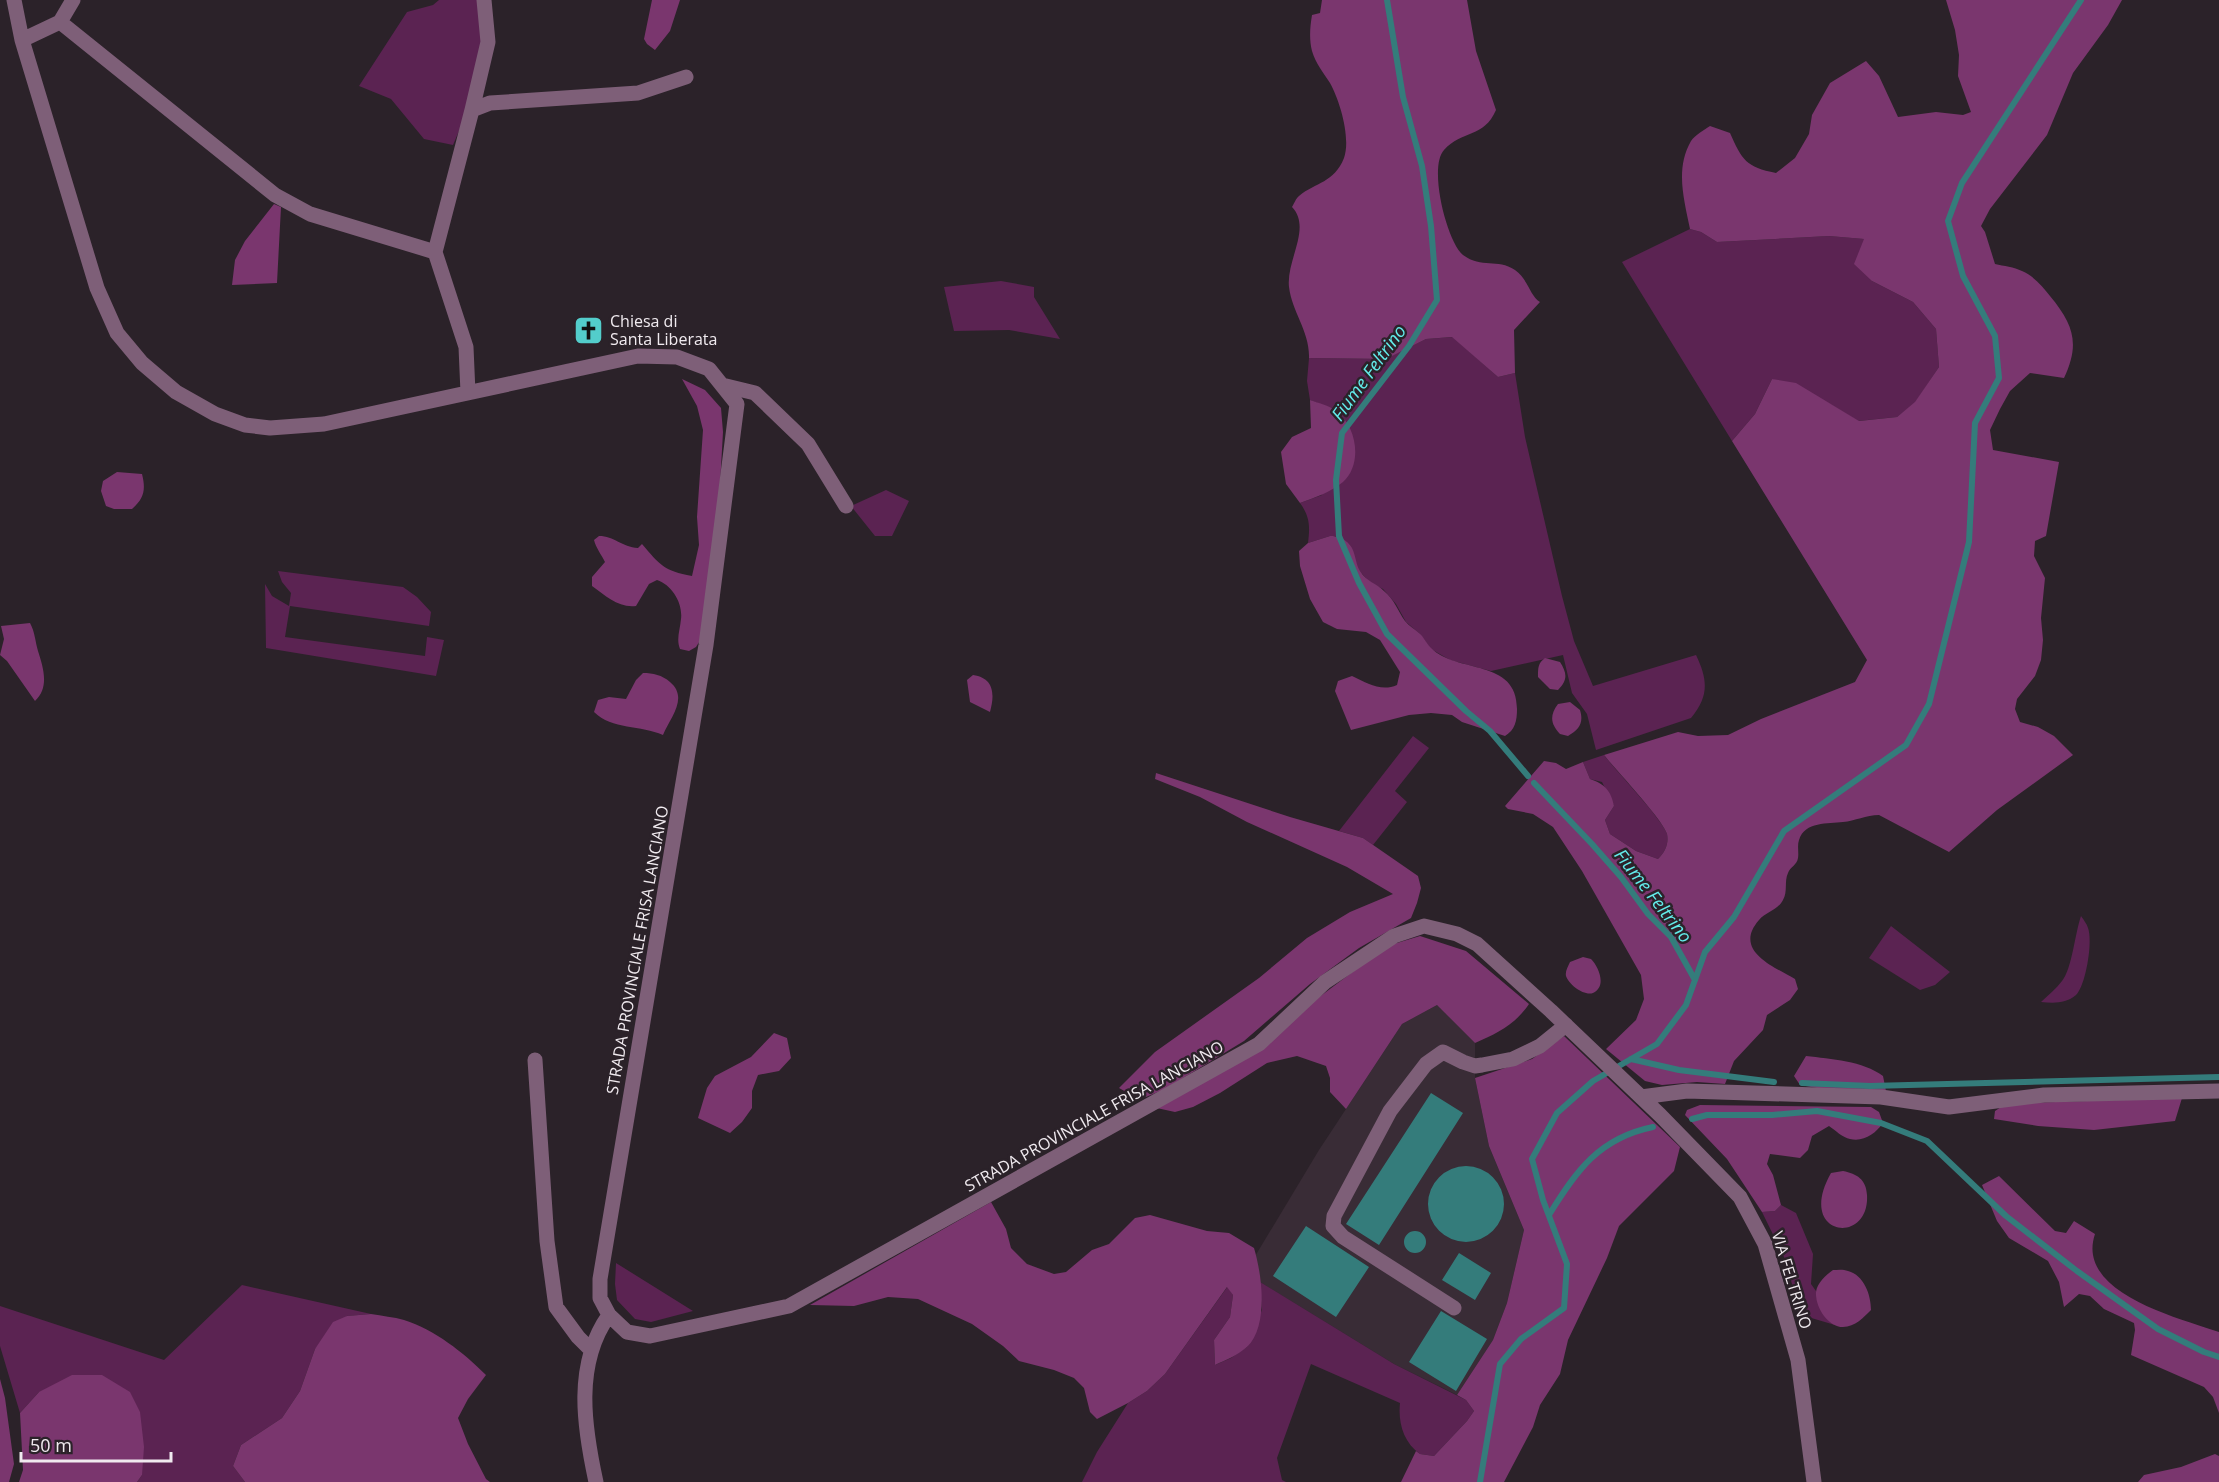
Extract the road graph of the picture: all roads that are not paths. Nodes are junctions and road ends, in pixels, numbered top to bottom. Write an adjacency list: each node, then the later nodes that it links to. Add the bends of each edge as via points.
1 (14, 0): 5 (street, STRADA PROVINCIALE FRISA LANCIANO)
2 (73, 0): 4 (street)
3 (484, 0): 7 (street, via 488,42)
4 (60, 22): 5 (street); 8 (street, via 275,195 310,213)
5 (22, 40): 10 (street, STRADA PROVINCIALE FRISA LANCIANO, via 97,288 117,333 142,363 176,392 245,426 270,428 324,424)
6 (686, 77): 7 (street, via 638,93 490,103)
7 (472, 110): 8 (street)
8 (435, 252): 10 (street, via 466,347)
9 (722, 385): 10 (street, STRADA PROVINCIALE FRISA LANCIANO, via 709,369 677,357 638,356); 11 (street, via 755,393 808,444); 17 (street, STRADA PROVINCIALE FRISA LANCIANO, via 737,404 706,645 600,1279 600,1298)
10 (468, 393)
11 (846, 506)
12 (1566, 1025): 15 (street, STRADA PROVINCIALE FRISA LANCIANO); 16 (street, via 1540,1046 1513,1059 1475,1066 1443,1052 1426,1064 1390,1111 1334,1216 1333,1226 1343,1237); 17 (street, STRADA PROVINCIALE FRISA LANCIANO, via 1477,944 1457,934 1424,926 1394,936 1325,982 1259,1044 789,1306 650,1336 627,1332)
13 (536, 1060): 18 (street, via 547,1241 556,1307)
14 (2219, 1091): 15 (street, via 2044,1095 1949,1107 1881,1097 1687,1091)
15 (1641, 1097): 20 (street, VIA FELTRINO, via 1740,1197 1765,1244 1798,1360)
16 (1454, 1308)
17 (609, 1315): 18 (street)
18 (591, 1350): 19 (street, via 585,1385 586,1437)
19 (596, 1482)
20 (1814, 1482)

